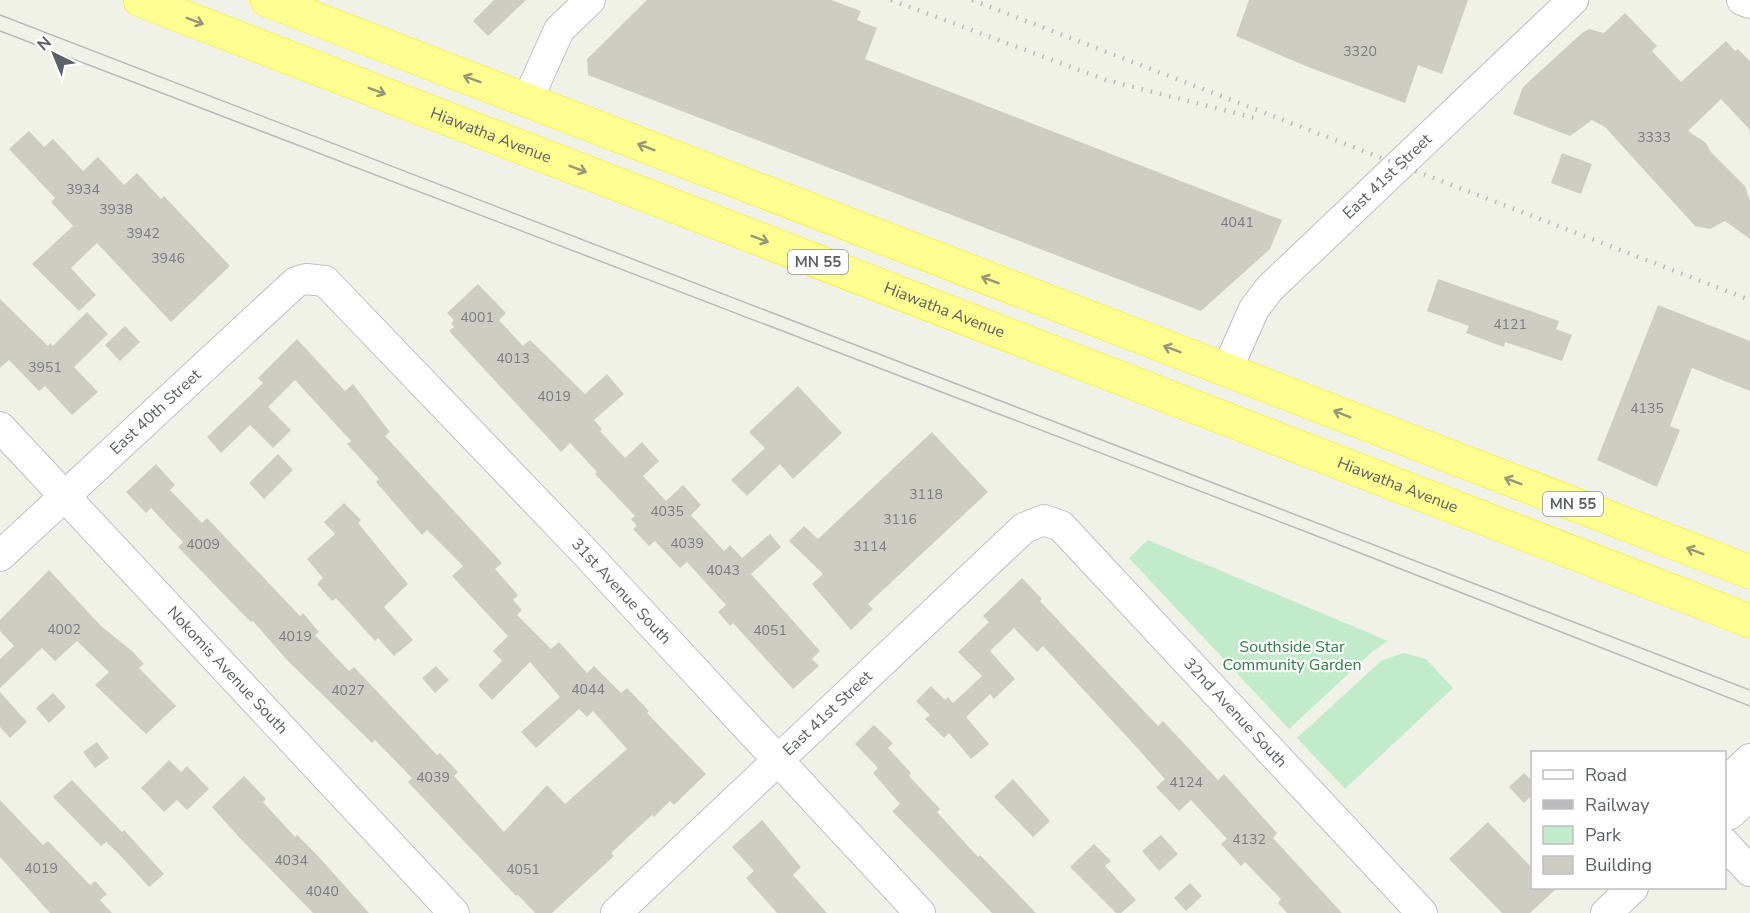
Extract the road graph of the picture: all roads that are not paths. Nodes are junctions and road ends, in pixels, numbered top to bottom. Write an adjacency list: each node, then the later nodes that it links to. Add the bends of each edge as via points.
1 (140, 0): 15 (highway, Hiawatha Avenue / MN 55, one-way to 15)
2 (267, 0): 7 (highway, MN 55, one-way to 2)
3 (590, 0): 7 (street, via 559,30)
4 (1572, 0): 9 (street, East 41st Street, via 1269,289 1254,309)
5 (1742, 0): 6 (street)
6 (1750, 3)
7 (527, 100): 9 (highway, MN 55, one-way to 7)
8 (316, 279): 11 (street, East 40th Street, via 296,282); 19 (street, 31st Avenue South, via 332,286)
9 (1227, 370): 14 (highway, MN 55, one-way to 9)
10 (0, 427): 11 (street, Nokomis Avenue South)
11 (65, 496): 13 (street, East 40th Street); 26 (street, Nokomis Avenue South)
12 (1044, 520): 19 (street, East 41st Street, via 1024,528); 29 (street, 32nd Avenue South, via 1060,526)
13 (0, 556)
14 (1750, 572)
15 (1691, 598): 16 (highway, Hiawatha Avenue / MN 55); 17 (highway)
16 (1750, 621)
17 (1750, 642)
18 (1750, 759): 20 (street)
19 (779, 762): 27 (street, East 41st Street); 28 (street, 31st Avenue South)
20 (1726, 783)
21 (1750, 795): 22 (street)
22 (1726, 816)
23 (1726, 844): 24 (street)
24 (1750, 871)
25 (1632, 889): 30 (street)
26 (454, 913)
27 (616, 913)
28 (920, 913)
29 (1422, 913)
30 (1606, 913)

